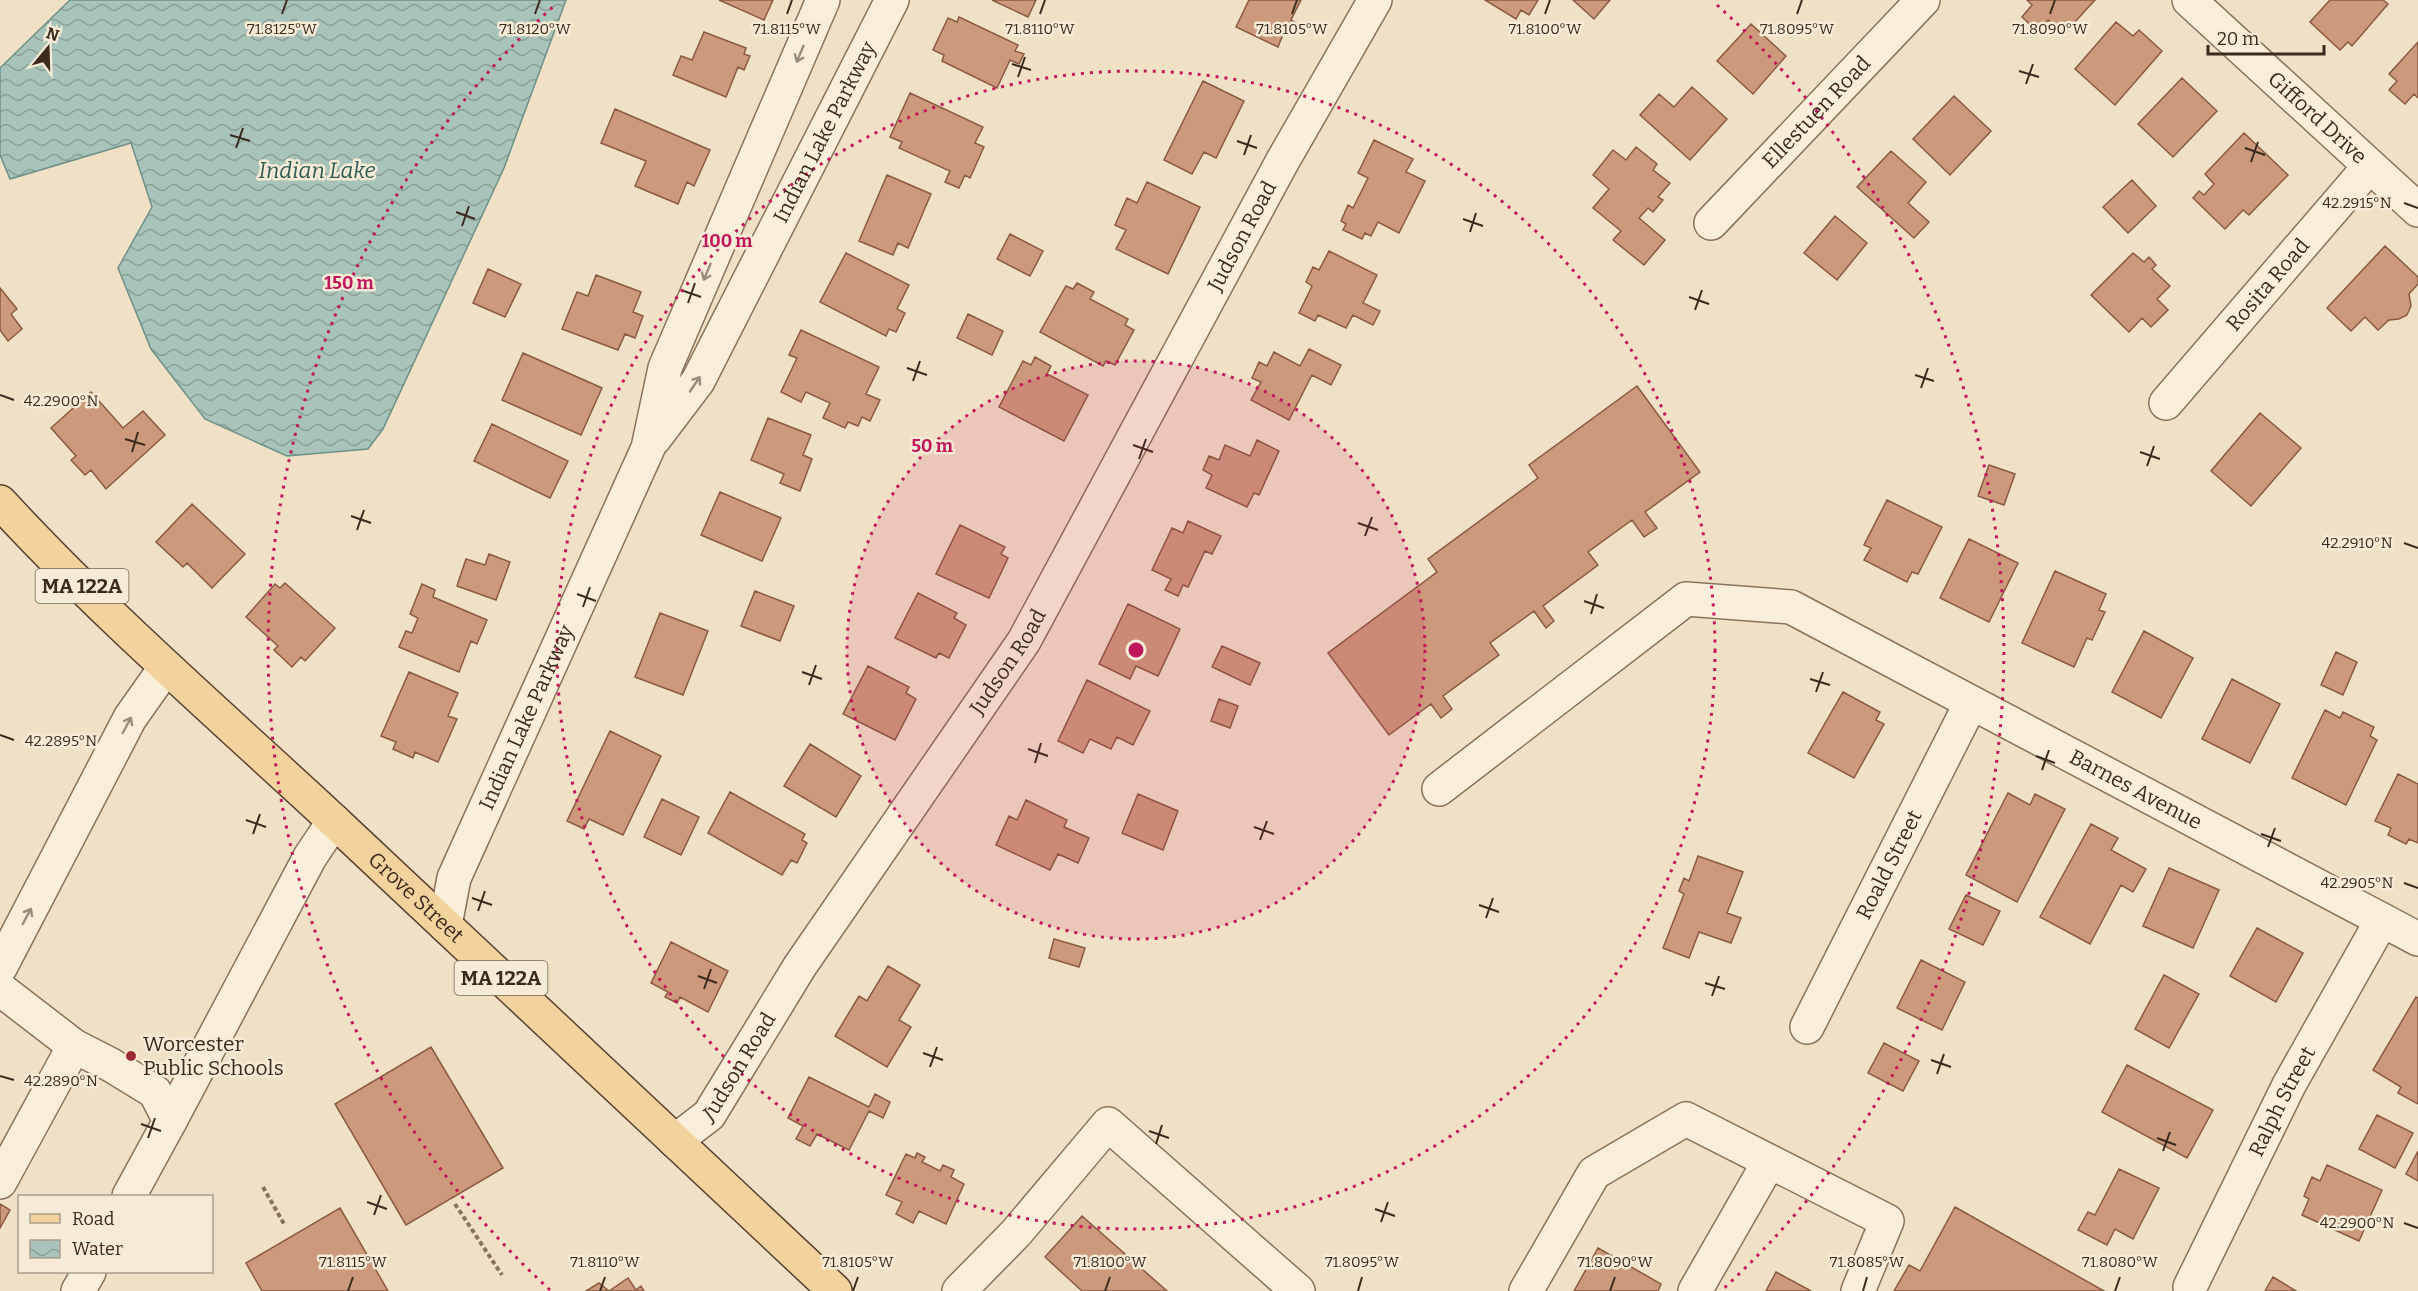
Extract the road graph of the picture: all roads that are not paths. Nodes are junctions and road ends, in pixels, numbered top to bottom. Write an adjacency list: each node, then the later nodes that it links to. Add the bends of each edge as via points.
1 (823, 0): 10 (street, Indian Lake Parkway, one-way to 10, via 665,368)
2 (892, 0): 10 (street, Indian Lake Parkway, one-way to 2, via 698,381)
3 (1375, 0): 24 (street, Judson Road, via 1291,147 1024,641 800,966 709,1115)
4 (1923, 0): 8 (street, Ellestuen Road)
5 (2189, 0): 6 (street, Gifford Drive)
6 (2369, 167): 7 (street, Gifford Drive); 9 (street, Rosita Road)
7 (2418, 210)
8 (1711, 223)
9 (2166, 403)
10 (648, 448): 17 (street, Indian Lake Parkway, via 454,878)
11 (0, 502): 12 (main road, Grove Street / MA 122A)
12 (166, 667): 15 (main road, Grove Street / MA 122A); 19 (street, one-way to 12, via 130,718)
13 (1971, 703): 14 (street, Barnes Avenue, via 1791,607 1686,599); 16 (street, Barnes Avenue); 21 (street, Roald Street)
14 (1439, 789)
15 (334, 820): 17 (main road, Grove Street / MA 122A); 23 (street, via 310,857)
16 (2382, 920): 18 (street, Barnes Avenue); 30 (street, Ralph Street, via 2289,1085)
17 (445, 925): 24 (main road, Grove Street / MA 122A)
18 (2418, 939)
19 (0, 968)
20 (0, 989): 22 (street)
21 (1806, 1027)
22 (74, 1046): 23 (street, via 155,1092); 26 (street)
23 (170, 1121): 27 (street)
24 (675, 1141): 32 (main road, Grove Street / MA 122A)
25 (1768, 1162): 35 (street, via 1686,1119 1594,1173); 36 (street); 37 (street, via 1887,1221)
26 (0, 1183): 28 (street)
27 (130, 1195)
28 (18, 1196)
29 (88, 1273): 31 (street)
30 (2190, 1287)
31 (78, 1291)
32 (835, 1291)
33 (959, 1291): 34 (street, via 1017,1233 1108,1124)
34 (1298, 1291)
35 (1526, 1291)
36 (1695, 1291)
37 (1858, 1291)

